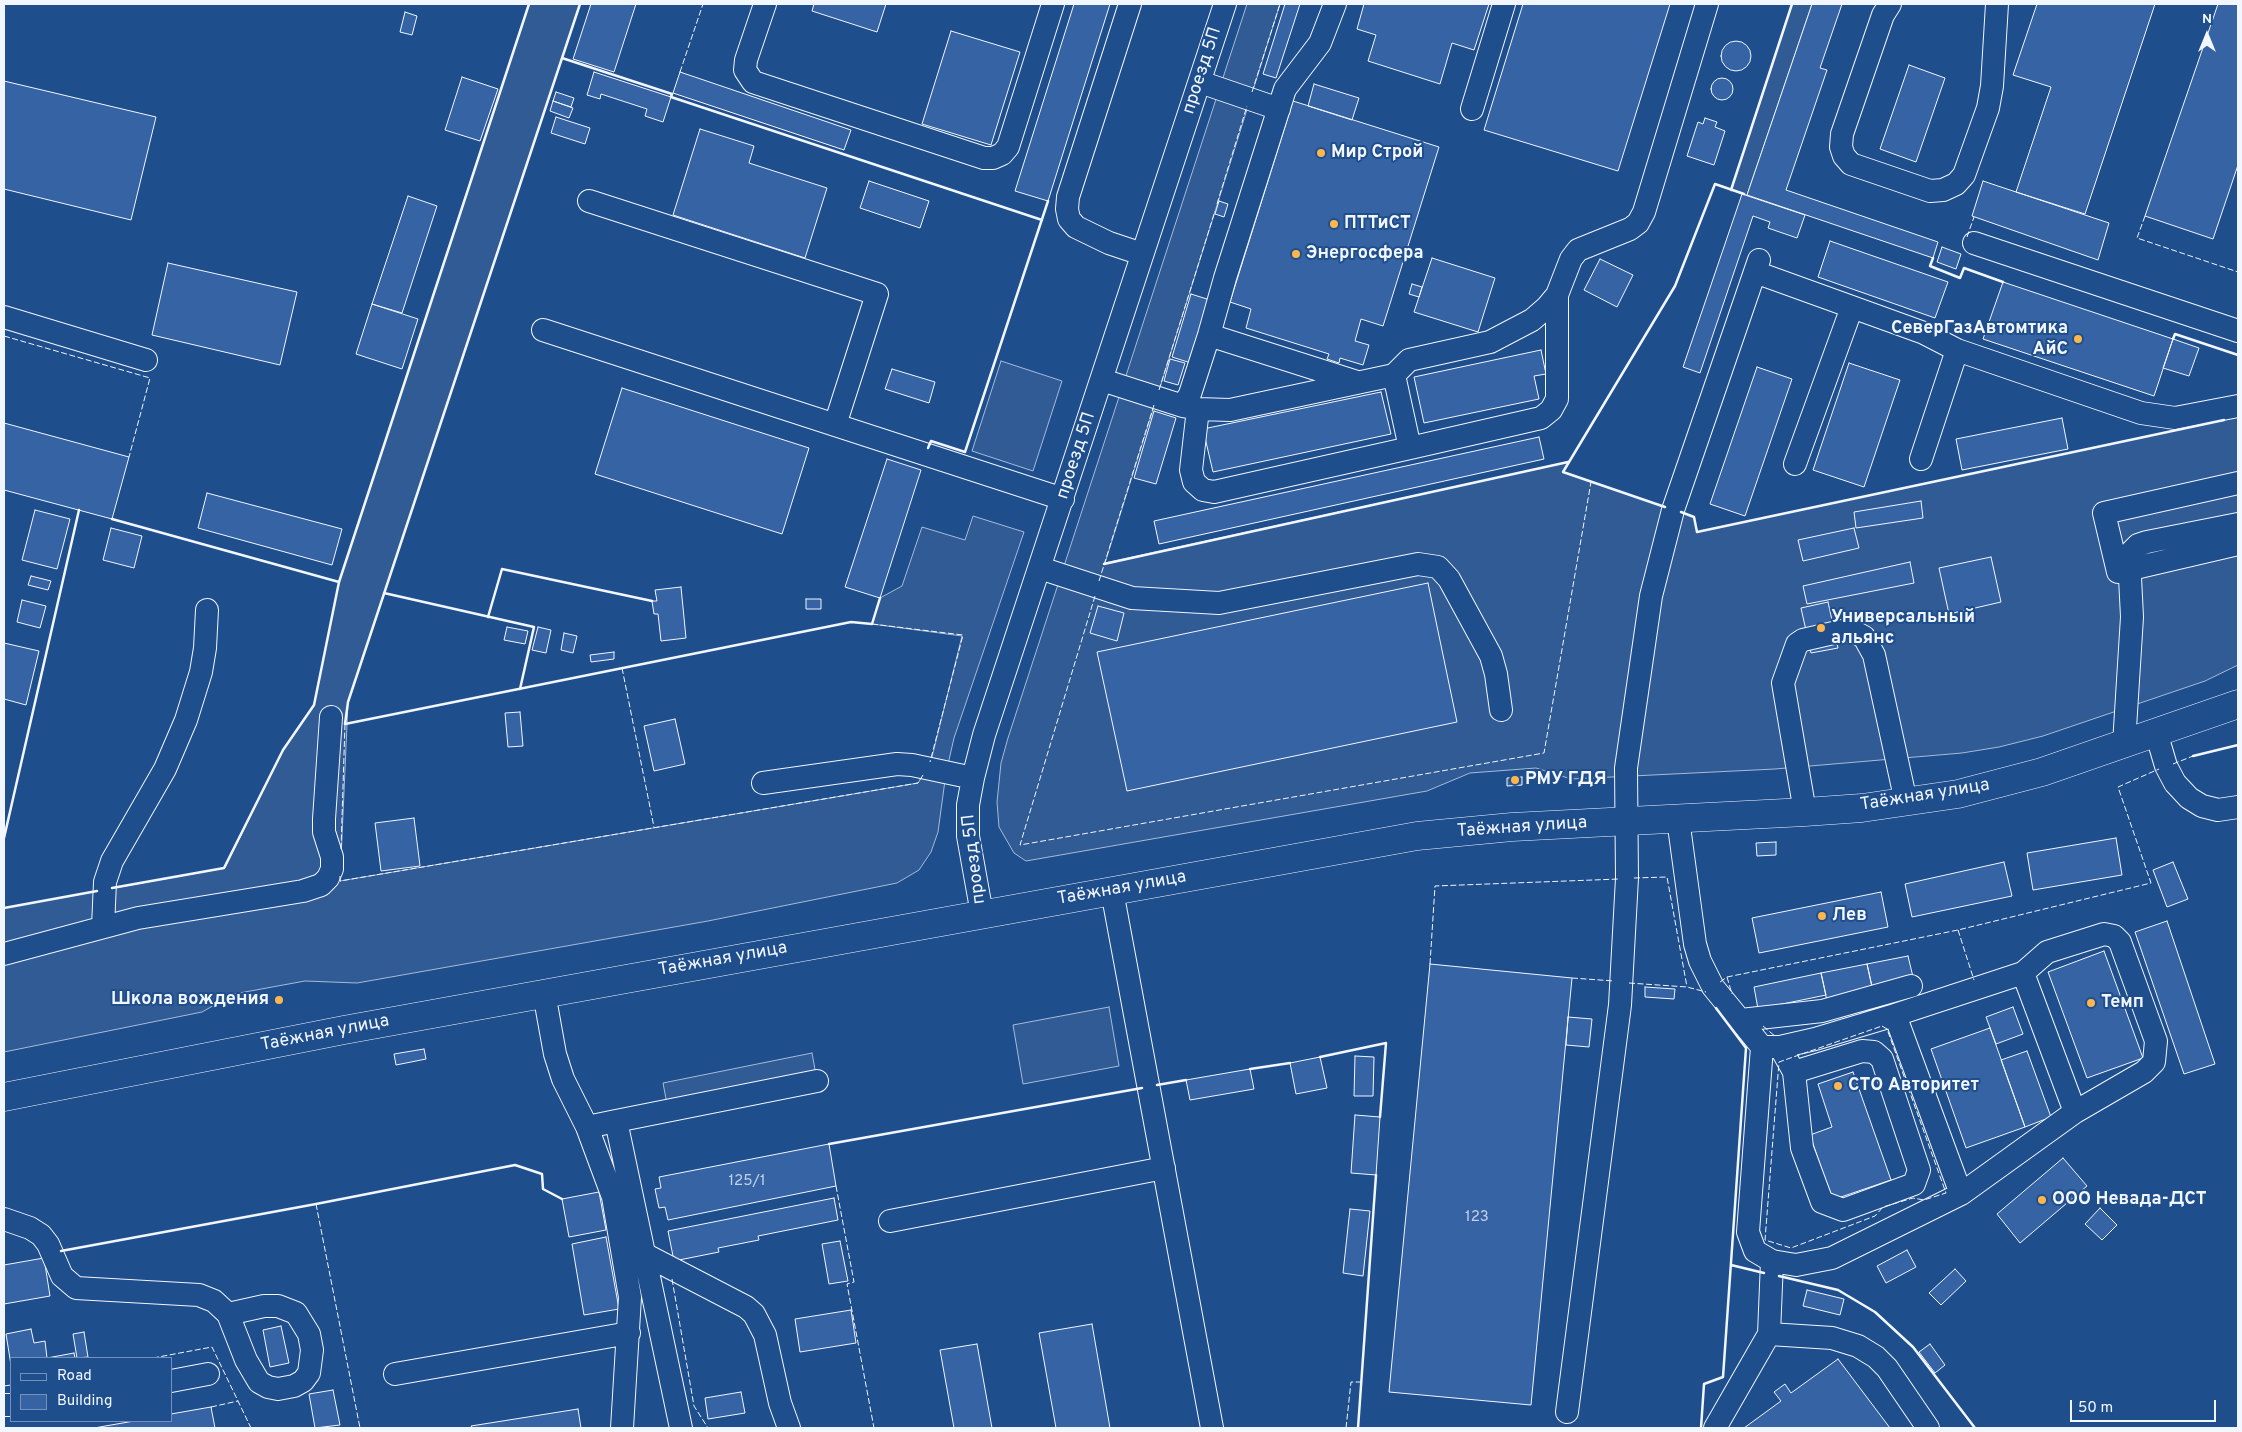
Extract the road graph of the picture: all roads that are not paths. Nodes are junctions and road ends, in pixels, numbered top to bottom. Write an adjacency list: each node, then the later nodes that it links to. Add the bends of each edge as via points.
1 (765, 4): 2 (street, via 746,60 745,70 753,82 984,158 1002,154 1008,147)
2 (1053, 4)
3 (1130, 4): 15 (street, via 1067,209 1069,219 1076,227)
4 (1225, 4): 10 (street, проезд 5П)
5 (1335, 4): 11 (street, via 1320,43 1285,89)
6 (1504, 4): 12 (street)
7 (1707, 4): 16 (street, via 1644,212 1630,229 1578,250 1571,259)
8 (1890, 4): 9 (street, via 1883,15 1842,134 1841,146 1851,164 1930,191 1956,184 1964,175 1988,108)
9 (1997, 4)
10 (1200, 82): 11 (street); 15 (street, проезд 5П)
11 (1279, 109): 22 (street)
12 (1472, 109)
13 (589, 201): 31 (street, via 877,294)
14 (1974, 243): 21 (street)
15 (1142, 254): 27 (street, проезд 5П)
16 (1557, 295): 19 (street); 23 (street)
17 (1852, 307): 24 (street, via 1924,333); 34 (street); 53 (street, via 1757,266 1659,559 1627,757)
18 (4, 318): 25 (street)
19 (1532, 320): 23 (street); 26 (street, via 1490,342 1409,360)
20 (544, 330): 31 (street)
21 (2238, 331)
22 (1209, 335): 28 (street); 30 (street, via 1190,394)
23 (1558, 348): 32 (street, via 1557,399 1541,418)
24 (1957, 350): 29 (street, via 2150,415 2175,418); 33 (street)
25 (146, 360)
26 (1394, 375): 28 (street); 32 (street)
27 (1102, 380): 30 (street); 36 (street, проезд 5П)
28 (1358, 382): 30 (street, via 1230,410)
29 (2238, 406)
30 (1191, 408): 32 (street, via 1191,470 1194,482 1203,490 1214,492)
31 (835, 426): 36 (street)
32 (1410, 448)
33 (1921, 459)
34 (1795, 464)
35 (2238, 483): 40 (street, via 2104,513 2118,572)
36 (1063, 499): 39 (street, проезд 5П)
37 (2238, 524): 40 (street, via 2138,545 2128,558)
38 (2238, 544): 40 (street)
39 (1040, 568): 43 (street, via 1132,598 1219,603 1418,564 1438,567 1449,579 1491,656); 47 (street, проезд 5П)
40 (2129, 569): 46 (street, via 2132,617)
41 (207, 610): 56 (street, via 201,672 186,720 166,769 112,861 105,882)
42 (2238, 704): 45 (highway, Таёжная улица)
43 (1501, 710)
44 (331, 717): 56 (street, via 324,832 332,856 332,869 321,885)
45 (2156, 732): 46 (highway, Таёжная улица); 50 (street, via 2166,766 2189,798 2218,810)
46 (2124, 744): 49 (highway, Таёжная улица, via 1998,784)
47 (972, 778): 48 (street, via 897,764); 55 (street, проезд 5П, via 968,836)
48 (763, 783)
49 (1906, 802): 51 (highway, Таёжная улица); 51 (street, via 1874,655 1864,637 1852,631 1842,631 1796,644 1783,683)
50 (2238, 808)
51 (1805, 812): 52 (highway, Таёжная улица)
52 (1678, 819): 53 (highway, Таёжная улица); 62 (street, via 1700,961 1713,987)
53 (1628, 821): 54 (highway, Таёжная улица, via 1417,836); 83 (street, via 1620,1005)
54 (1112, 890): 55 (highway, Таёжная улица); 70 (street)
55 (982, 914): 60 (highway, Таёжная улица)
56 (103, 927): 57 (street)
57 (4, 954)
58 (2023, 973): 61 (street); 67 (street); 67 (street, via 2047,952 2104,934 2114,936 2120,942 2156,1041 2154,1062 2144,1072)
59 (1911, 986): 62 (street, via 1815,1012)
60 (544, 993): 66 (highway, Таёжная улица); 69 (street, via 555,1054)
61 (1895, 1015): 63 (street); 72 (street)
62 (1741, 1020): 63 (street)
63 (1771, 1047): 64 (street); 76 (street, via 1748,1232 1756,1251)
64 (1794, 1072): 64 (street, via 1802,1148 1822,1202 1843,1210 1914,1184 1919,1170 1882,1059 1874,1052 1862,1051)
65 (817, 1081): 68 (street)
66 (4, 1097)
67 (2075, 1112): 72 (street)
68 (616, 1121): 69 (street); 71 (street)
69 (586, 1127): 71 (street); 78 (street, via 613,1197 630,1297)
70 (1164, 1168): 74 (street); 87 (street)
71 (627, 1173): 75 (street)
72 (1961, 1194): 76 (street, via 1832,1258 1796,1265)
73 (4, 1219): 77 (street, via 41,1235 62,1276 76,1288 199,1295 214,1301)
74 (890, 1221)
75 (644, 1254): 85 (street); 86 (street, via 754,1314 765,1335)
76 (1772, 1261): 79 (street)
77 (228, 1314)
78 (629, 1333): 81 (street); 84 (street)
79 (1769, 1334): 88 (street); 89 (street, via 1832,1338 1876,1356)
80 (208, 1374): 82 (street)
81 (395, 1374)
82 (172, 1381)
83 (1567, 1412)
84 (622, 1428)
85 (680, 1428)
86 (789, 1428)
87 (1212, 1428)
88 (1715, 1428)
89 (1928, 1428)

